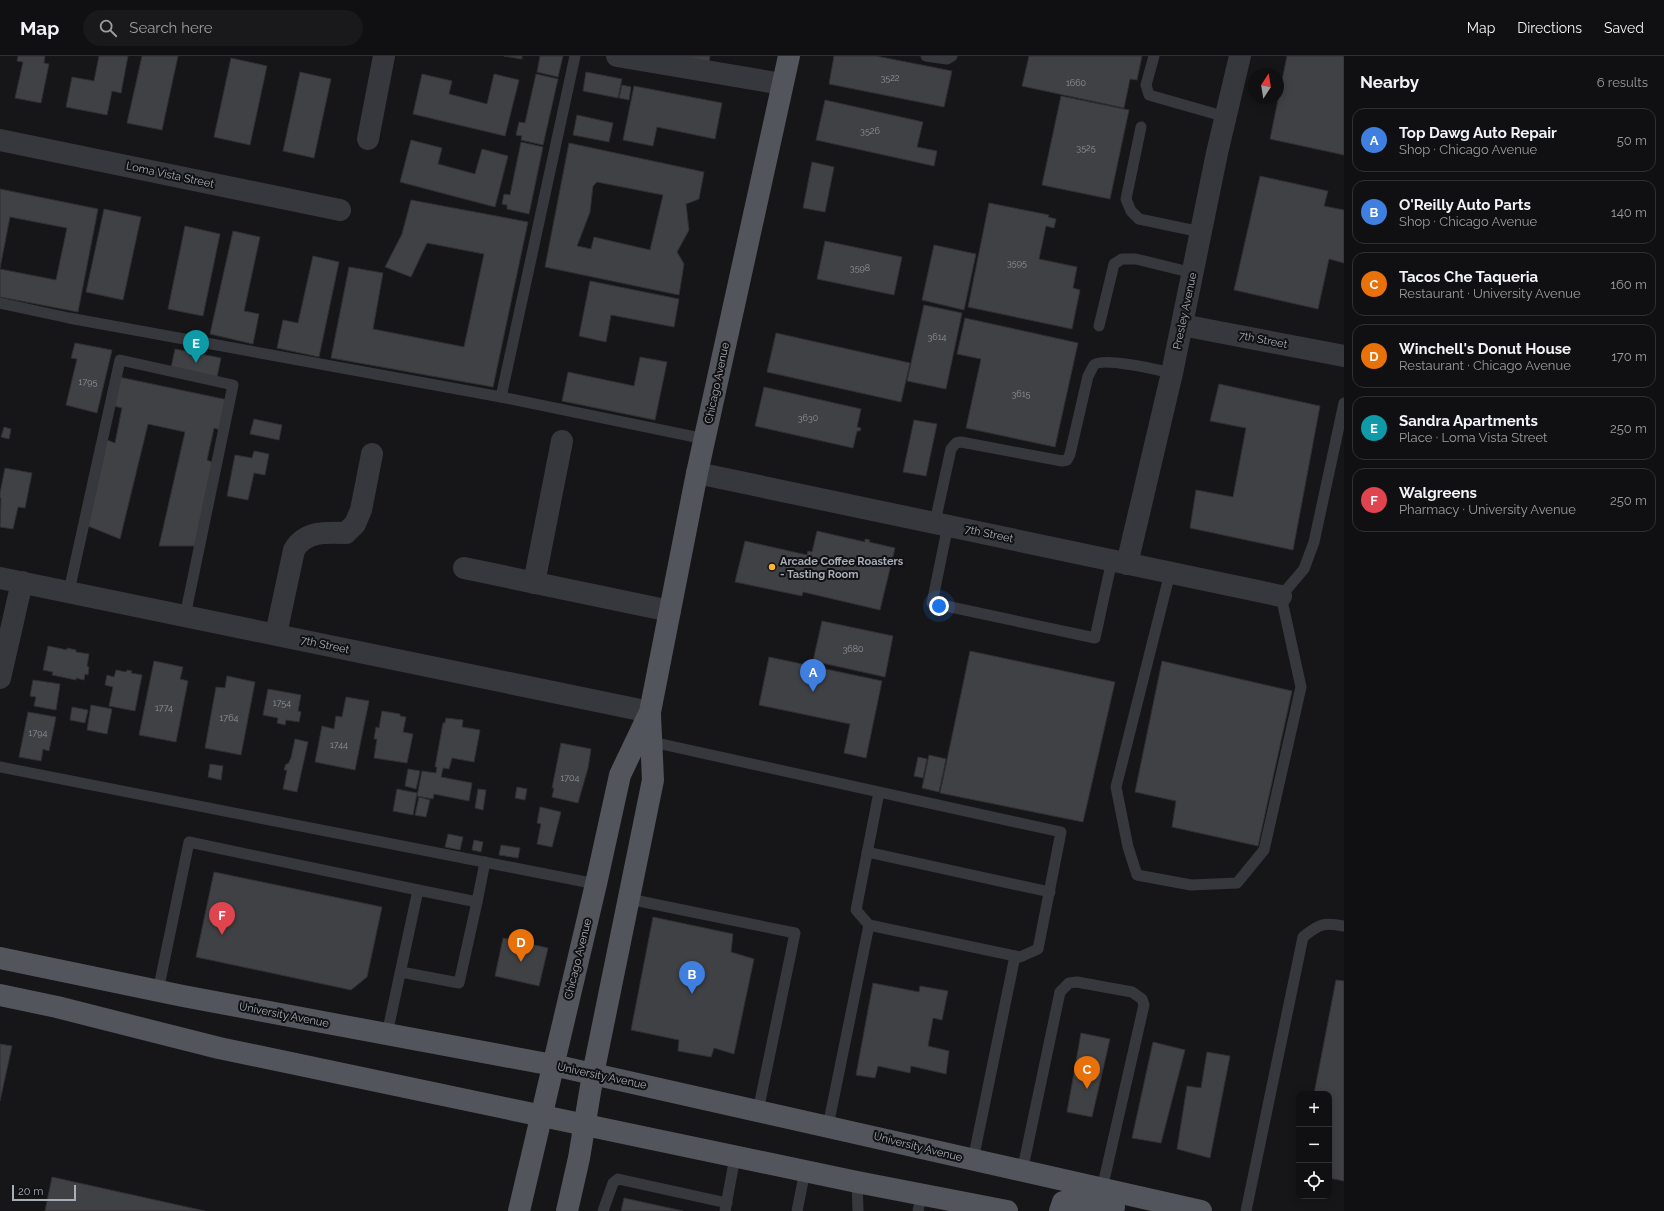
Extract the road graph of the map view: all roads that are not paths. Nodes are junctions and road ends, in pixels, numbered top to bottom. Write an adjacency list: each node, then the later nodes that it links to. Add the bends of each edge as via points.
1 (384, 56): 12 (street)
2 (575, 56): 22 (lane)
3 (617, 56): 9 (street)
4 (788, 56): 9 (main road, Chicago Avenue)
5 (926, 56): 6 (lane, via 947,59)
6 (952, 56)
7 (1154, 56): 10 (lane, via 1146,85 1149,95)
8 (1240, 56): 10 (street, Presley Avenue)
9 (782, 84): 24 (main road, Chicago Avenue)
10 (1226, 117): 15 (street, Presley Avenue)
11 (1141, 127): 15 (lane, via 1126,199 1131,211 1139,219)
12 (368, 139)
13 (0, 140): 14 (street, Loma Vista Street)
14 (340, 210)
15 (1201, 232): 16 (street, Presley Avenue)
16 (1193, 273): 18 (street, Presley Avenue); 19 (lane, via 1136,259 1122,259 1114,264)
17 (0, 303): 22 (lane, via 69,318)
18 (1182, 325): 20 (street, 7th Street); 21 (street, Presley Avenue)
19 (1099, 326)
20 (1344, 356)
21 (1172, 373): 28 (lane, via 1102,362 1095,365 1088,376 1067,460 956,443 950,449); 29 (street, Presley Avenue)
22 (501, 397): 24 (lane)
23 (1344, 403): 36 (lane, via 1314,542 1304,568)
24 (705, 439): 27 (main road, Chicago Avenue)
25 (562, 441): 34 (street)
26 (372, 454): 39 (street, via 361,510 355,524 346,533 324,532 307,536 298,542 294,550)
27 (697, 473): 28 (street, 7th Street); 37 (main road, Chicago Avenue)
28 (942, 524): 29 (street, 7th Street); 29 (lane, via 932,603 1080,635 1095,638)
29 (1120, 562): 31 (street, 7th Street)
30 (464, 568): 34 (street)
31 (1170, 573): 36 (street, 7th Street); 36 (lane, via 1116,787 1128,847 1137,875 1190,885 1237,883 1264,850 1301,688)
32 (0, 578): 33 (street, 7th Street)
33 (22, 582): 35 (street, 7th Street); 40 (street)
34 (534, 583): 37 (street)
35 (69, 592): 38 (street, 7th Street); 38 (lane, via 120,360 233,385)
36 (1281, 596)
37 (670, 611): 41 (main road, Chicago Avenue)
38 (186, 616): 39 (street, 7th Street)
39 (276, 634): 41 (street, 7th Street)
40 (0, 678)
41 (650, 712): 42 (main road, Chicago Avenue); 47 (main road, Chicago Avenue, via 620,775)
42 (652, 742): 44 (lane); 50 (main road, Chicago Avenue, via 653,780)
43 (0, 767): 46 (lane)
44 (879, 792): 45 (lane); 49 (lane, via 1061,832)
45 (867, 852): 49 (lane); 52 (lane, via 856,910)
46 (486, 862): 47 (lane); 51 (lane)
47 (596, 884): 60 (main road, Chicago Avenue)
48 (418, 890): 51 (lane); 56 (lane); 57 (lane, via 189,842)
49 (1050, 892): 54 (lane, via 1038,949 1020,957)
50 (628, 899): 61 (main road, Chicago Avenue); 62 (lane, via 795,933)
51 (477, 902): 56 (lane, via 459,983)
52 (869, 925): 54 (lane); 65 (lane)
53 (1344, 926): 83 (lane, via 1317,926 1303,937)
54 (1015, 956): 67 (lane)
55 (0, 958): 57 (main road, University Avenue)
56 (401, 972): 59 (lane)
57 (158, 991): 59 (main road, University Avenue)
58 (0, 995): 63 (main road, via 219,1048)
59 (387, 1034): 60 (main road, University Avenue)
60 (552, 1065): 61 (main road, University Avenue); 63 (main road, Chicago Avenue)
61 (593, 1074): 62 (main road, University Avenue); 64 (main road, Chicago Avenue)
62 (758, 1111): 65 (main road, University Avenue)
63 (541, 1115): 64 (main road); 74 (main road, Chicago Avenue)
64 (584, 1125): 66 (main road); 75 (main road, Chicago Avenue)
65 (828, 1126): 67 (main road, University Avenue)
66 (735, 1156): 68 (main road); 73 (lane)
67 (973, 1160): 69 (main road, University Avenue)
68 (805, 1171): 70 (main road); 77 (lane)
69 (1022, 1172): 71 (main road, University Avenue); 71 (lane, via 1060,992 1069,983 1076,982 1132,992 1142,999 1144,1005)
70 (858, 1182): 72 (main road); 78 (lane)
71 (1102, 1190): 82 (main road, University Avenue)
72 (920, 1203): 79 (main road)
73 (726, 1207): 76 (lane, via 618,1179 613,1183)
74 (519, 1211)
75 (567, 1211)
76 (603, 1211)
77 (797, 1211)
78 (858, 1211)
79 (1007, 1211)
80 (1060, 1211): 81 (main road, via 1063,1202 1079,1200)
81 (1136, 1211)
82 (1201, 1211)
83 (1246, 1211)

